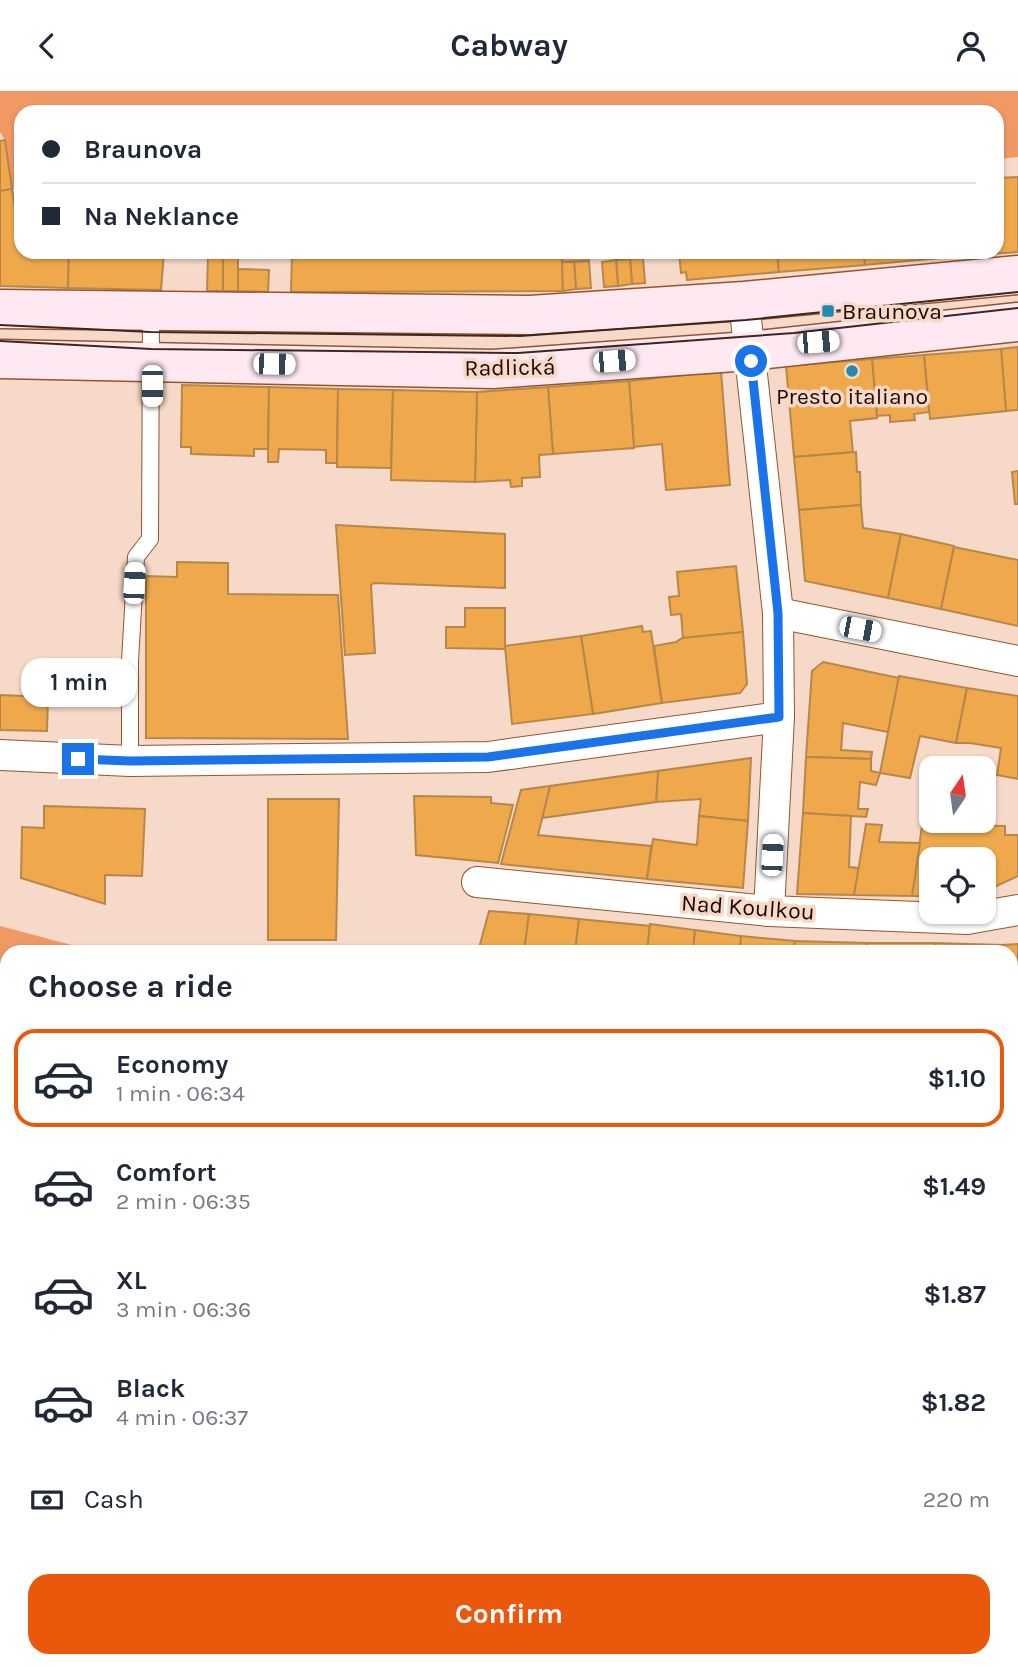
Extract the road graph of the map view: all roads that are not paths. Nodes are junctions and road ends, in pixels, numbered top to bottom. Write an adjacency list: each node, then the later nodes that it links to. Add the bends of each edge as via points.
1 (1018, 275): 2 (main road)
2 (744, 301): 4 (main road, via 530,315); 6 (street)
3 (0, 309): 4 (main road)
4 (150, 311): 8 (lane)
5 (1018, 322): 6 (main road, Radlická)
6 (749, 351): 8 (main road, Radlická, via 493,369); 9 (street)
7 (0, 359): 8 (main road, Radlická)
8 (152, 362): 13 (lane, via 150,539 136,557)
9 (778, 613): 10 (street); 11 (street)
10 (1018, 661)
11 (779, 717): 13 (street, via 488,757); 16 (street)
12 (0, 755): 13 (street)
13 (130, 761)
14 (477, 882): 16 (street, Nad Koulkou)
15 (1018, 910): 16 (street, Nad Koulkou, via 967,919)
16 (769, 911)

